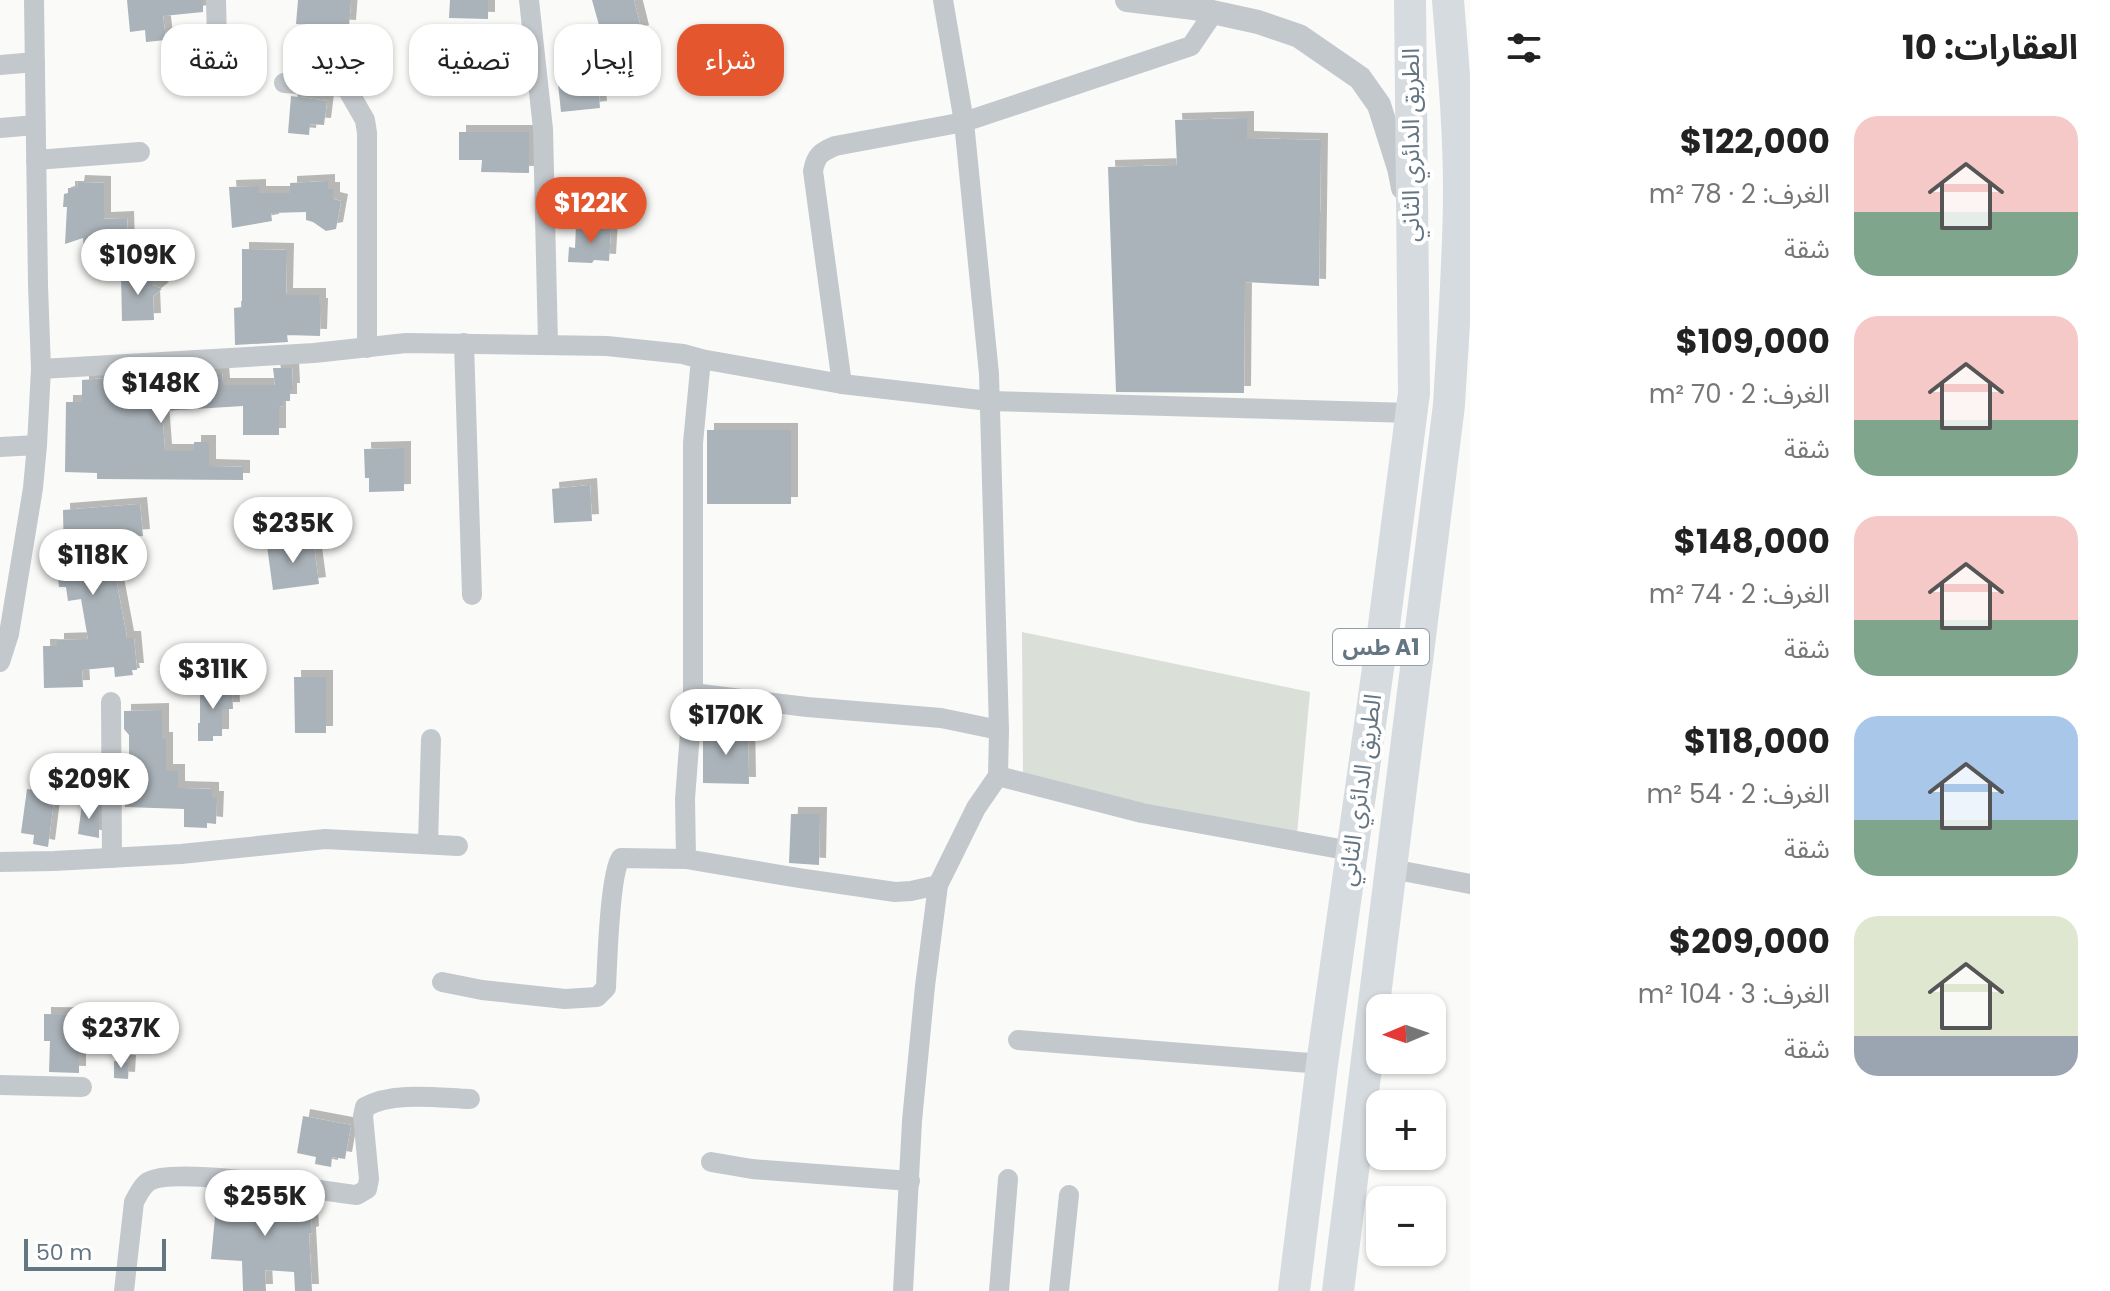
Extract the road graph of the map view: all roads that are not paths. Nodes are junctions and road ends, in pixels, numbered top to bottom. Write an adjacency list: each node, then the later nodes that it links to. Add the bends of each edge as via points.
1 (34, 0): 10 (street)
2 (216, 0): 9 (street)
3 (529, 0): 20 (street, via 543,129)
4 (943, 0): 13 (street)
5 (1127, 0): 8 (street)
6 (1410, 0): 18 (highway, الطريق الدائري الثاني / طس A1)
7 (1448, 0): 42 (highway, الطريق الدائري الثاني / طس A1, via 1459,189 1449,405)
8 (1214, 12): 13 (street, via 1191,46); 18 (street, via 1299,36 1360,78 1379,105 1399,168)
9 (217, 24)
10 (35, 62): 11 (street); 14 (street)
11 (0, 65)
12 (351, 96): 21 (street, via 367,133)
13 (964, 122): 24 (street, via 835,146 815,160); 25 (street)
14 (35, 125): 15 (street); 17 (street)
15 (0, 128)
16 (140, 152): 17 (street)
17 (36, 160): 23 (street)
18 (1412, 237): 26 (highway, الطريق الدائري الثاني / طس A1)
19 (464, 343): 20 (street); 21 (street); 29 (street)
20 (548, 344): 22 (street, via 652,350)
21 (367, 348): 23 (street)
22 (701, 359): 24 (street); 31 (street, via 693,443)
23 (41, 369): 27 (street)
24 (842, 384): 25 (street)
25 (989, 401): 26 (street); 33 (street)
26 (1411, 413): 38 (highway, الطريق الدائري الثاني / طس A1)
27 (37, 445): 28 (street); 30 (street, via 9,634)
28 (0, 447)
29 (472, 595)
30 (0, 662)
31 (693, 693): 33 (street, via 941,718); 40 (street)
32 (111, 702): 39 (street)
33 (999, 730): 35 (street)
34 (431, 739): 36 (street)
35 (998, 776): 38 (street, via 1142,813); 44 (street)
36 (428, 844): 37 (street); 39 (street, via 325,839)
37 (458, 846)
38 (1351, 851): 47 (highway, الطريق الدائري الثاني / طس A1)
39 (112, 858): 41 (street)
40 (686, 859): 44 (street, via 895,892); 45 (street, via 617,861 606,988 597,997 565,999)
41 (0, 862)
42 (1392, 869): 43 (street); 60 (highway, الطريق الدائري الثاني / طس A1)
43 (1470, 884)
44 (938, 885): 53 (street)
45 (442, 982)
46 (1018, 1040): 47 (street)
47 (1322, 1064): 59 (highway, الطريق الدائري الثاني / طس A1)
48 (0, 1085): 49 (street)
49 (82, 1087)
50 (470, 1099): 55 (street, via 398,1098 365,1107 369,1179 367,1189 357,1195 215,1177 149,1180 134,1202)
51 (711, 1162): 53 (street)
52 (1008, 1179): 57 (street)
53 (910, 1181): 56 (street)
54 (1069, 1195): 58 (street)
55 (124, 1291)
56 (903, 1291)
57 (999, 1291)
58 (1059, 1291)
59 (1294, 1291)
60 (1338, 1291)

